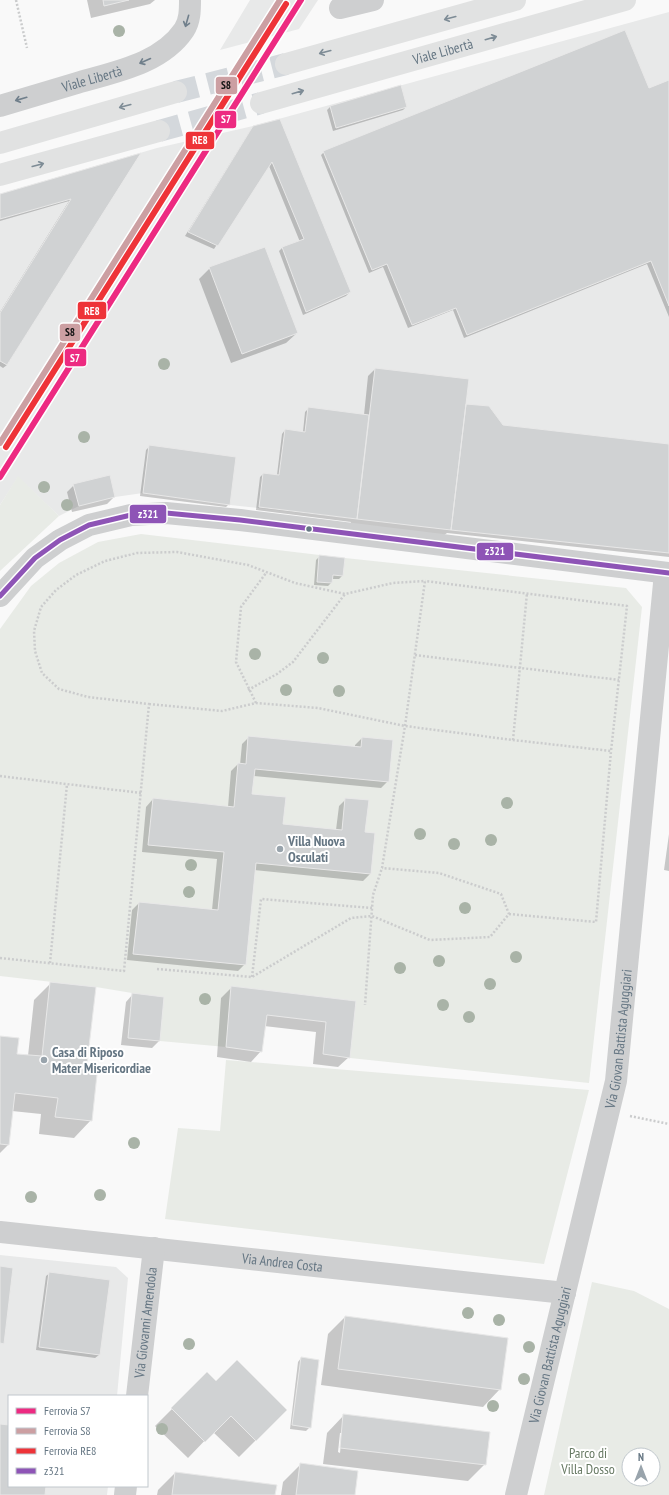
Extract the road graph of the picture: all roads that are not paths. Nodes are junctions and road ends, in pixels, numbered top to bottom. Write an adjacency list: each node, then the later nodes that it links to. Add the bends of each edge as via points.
1 (190, 0): 9 (street, Viale Libertà, one-way to 9, via 185,28 177,39 148,60)
2 (373, 0): 5 (street)
3 (515, 0): 6 (main road, one-way to 6)
4 (625, 0): 8 (main road, Viale Libertà, one-way to 4)
5 (340, 8)
6 (286, 64)
7 (176, 92): 11 (main road, one-way to 11)
8 (261, 103)
9 (0, 106)
10 (159, 131): 12 (main road, one-way to 10)
11 (0, 143)
12 (0, 175)
13 (667, 573): 14 (street, via 166,513 130,515 89,525 60,540 35,558); 17 (street, Via Giovan Battista Aguggiari, via 616,1081)
14 (0, 596)
15 (0, 1232): 16 (street, Via Andrea Costa)
16 (154, 1248): 17 (street, Via Andrea Costa); 18 (street, Via Giovanni Amendola)
17 (565, 1293): 19 (street, Via Giovan Battista Aguggiari)
18 (137, 1395)
19 (516, 1495)

